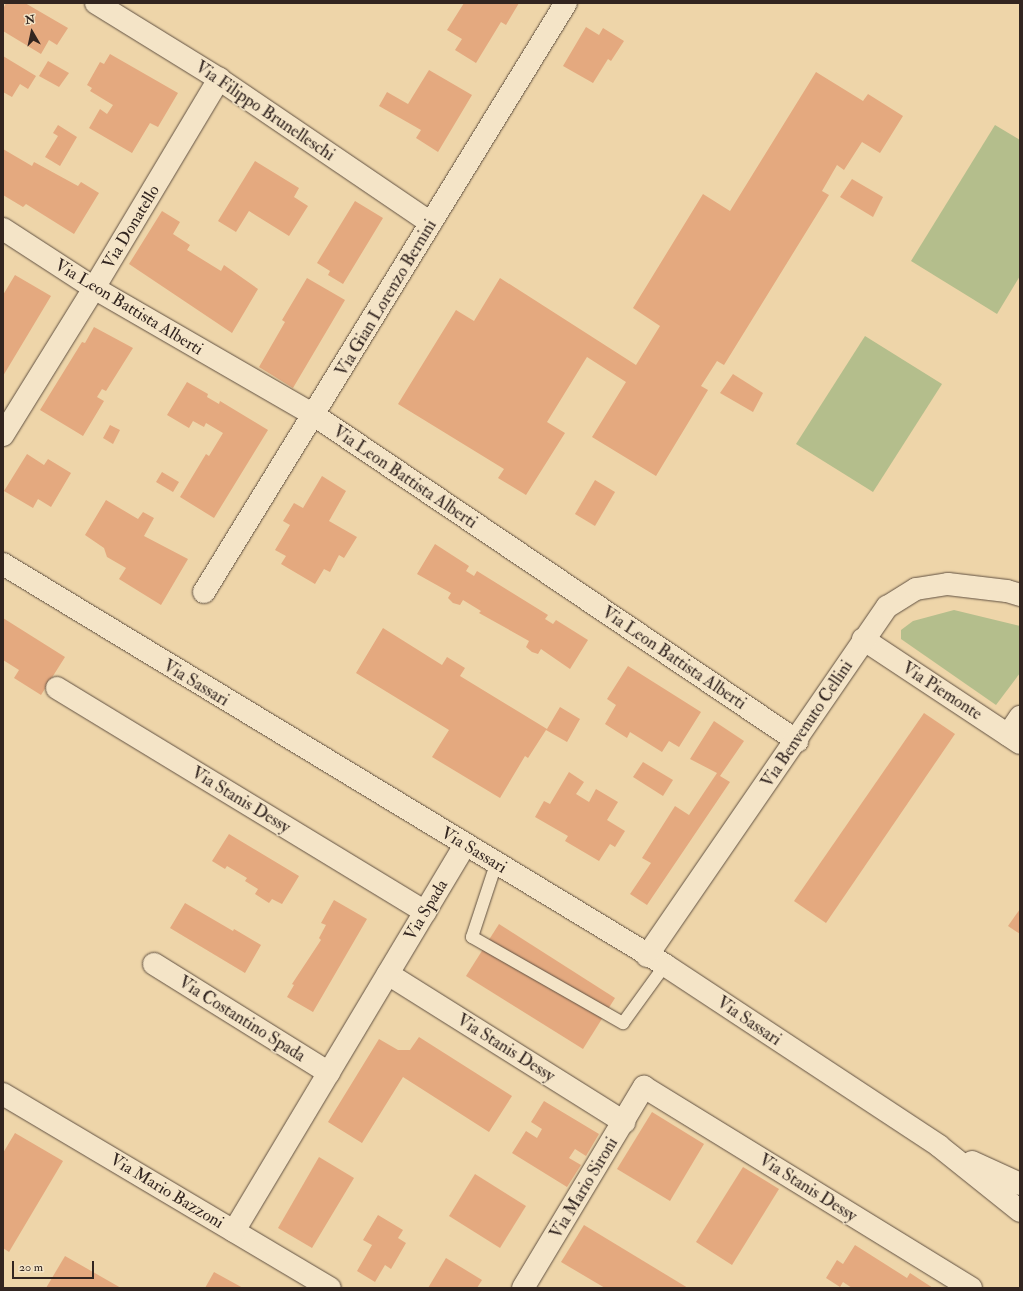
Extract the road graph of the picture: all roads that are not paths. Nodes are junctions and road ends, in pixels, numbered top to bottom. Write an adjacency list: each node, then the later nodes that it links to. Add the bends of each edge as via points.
1 (96, 3): 3 (street, Via Filippo Brunelleschi)
2 (566, 3): 4 (street, Via Gian Lorenzo Bernini)
3 (218, 79): 4 (street, Via Filippo Brunelleschi); 6 (street, Via Donatello)
4 (432, 223): 7 (street, Via Gian Lorenzo Bernini)
5 (3, 229): 6 (street, Via Leon Battista Alberti)
6 (94, 288): 7 (street, Via Leon Battista Alberti); 8 (street, Via Donatello)
7 (314, 415): 10 (street, Via Gian Lorenzo Bernini); 16 (street, Via Leon Battista Alberti)
8 (3, 435)
9 (3, 564): 17 (street, Via Sassari)
10 (204, 592)
11 (1020, 595): 12 (street, Via Benvenuto Cellini, via 948,584 916,589 887,607)
12 (863, 639): 15 (street, Via Piemonte); 16 (street, Via Benvenuto Cellini)
13 (57, 688): 19 (street, Via Stanis Dessy)
14 (1020, 717): 15 (street)
15 (1014, 739)
16 (796, 741): 20 (street, Via Benvenuto Cellini)
17 (465, 845): 18 (street, Via Sassari); 19 (street, Via Spada)
18 (496, 864): 20 (street, Via Sassari); 20 (lane, via 472,937 622,1023)
19 (425, 912): 22 (street, Via Spada)
20 (656, 960): 27 (street, Via Sassari)
21 (154, 964): 23 (street, Via Costantino Spada)
22 (388, 974): 23 (street); 26 (street, Via Stanis Dessy)
23 (329, 1073): 30 (street)
24 (644, 1087): 26 (street, Via Mario Sironi); 33 (street, Via Stanis Dessy)
25 (3, 1094): 30 (street, Via Mario Bazzoni)
26 (624, 1122): 32 (street, Via Mario Sironi)
27 (938, 1146): 28 (street, Via Sassari); 29 (street, Via Sassari)
28 (1020, 1184)
29 (1020, 1211)
30 (234, 1231): 31 (street, Via Mario Bazzoni)
31 (330, 1288)
32 (523, 1288)
33 (971, 1288)

